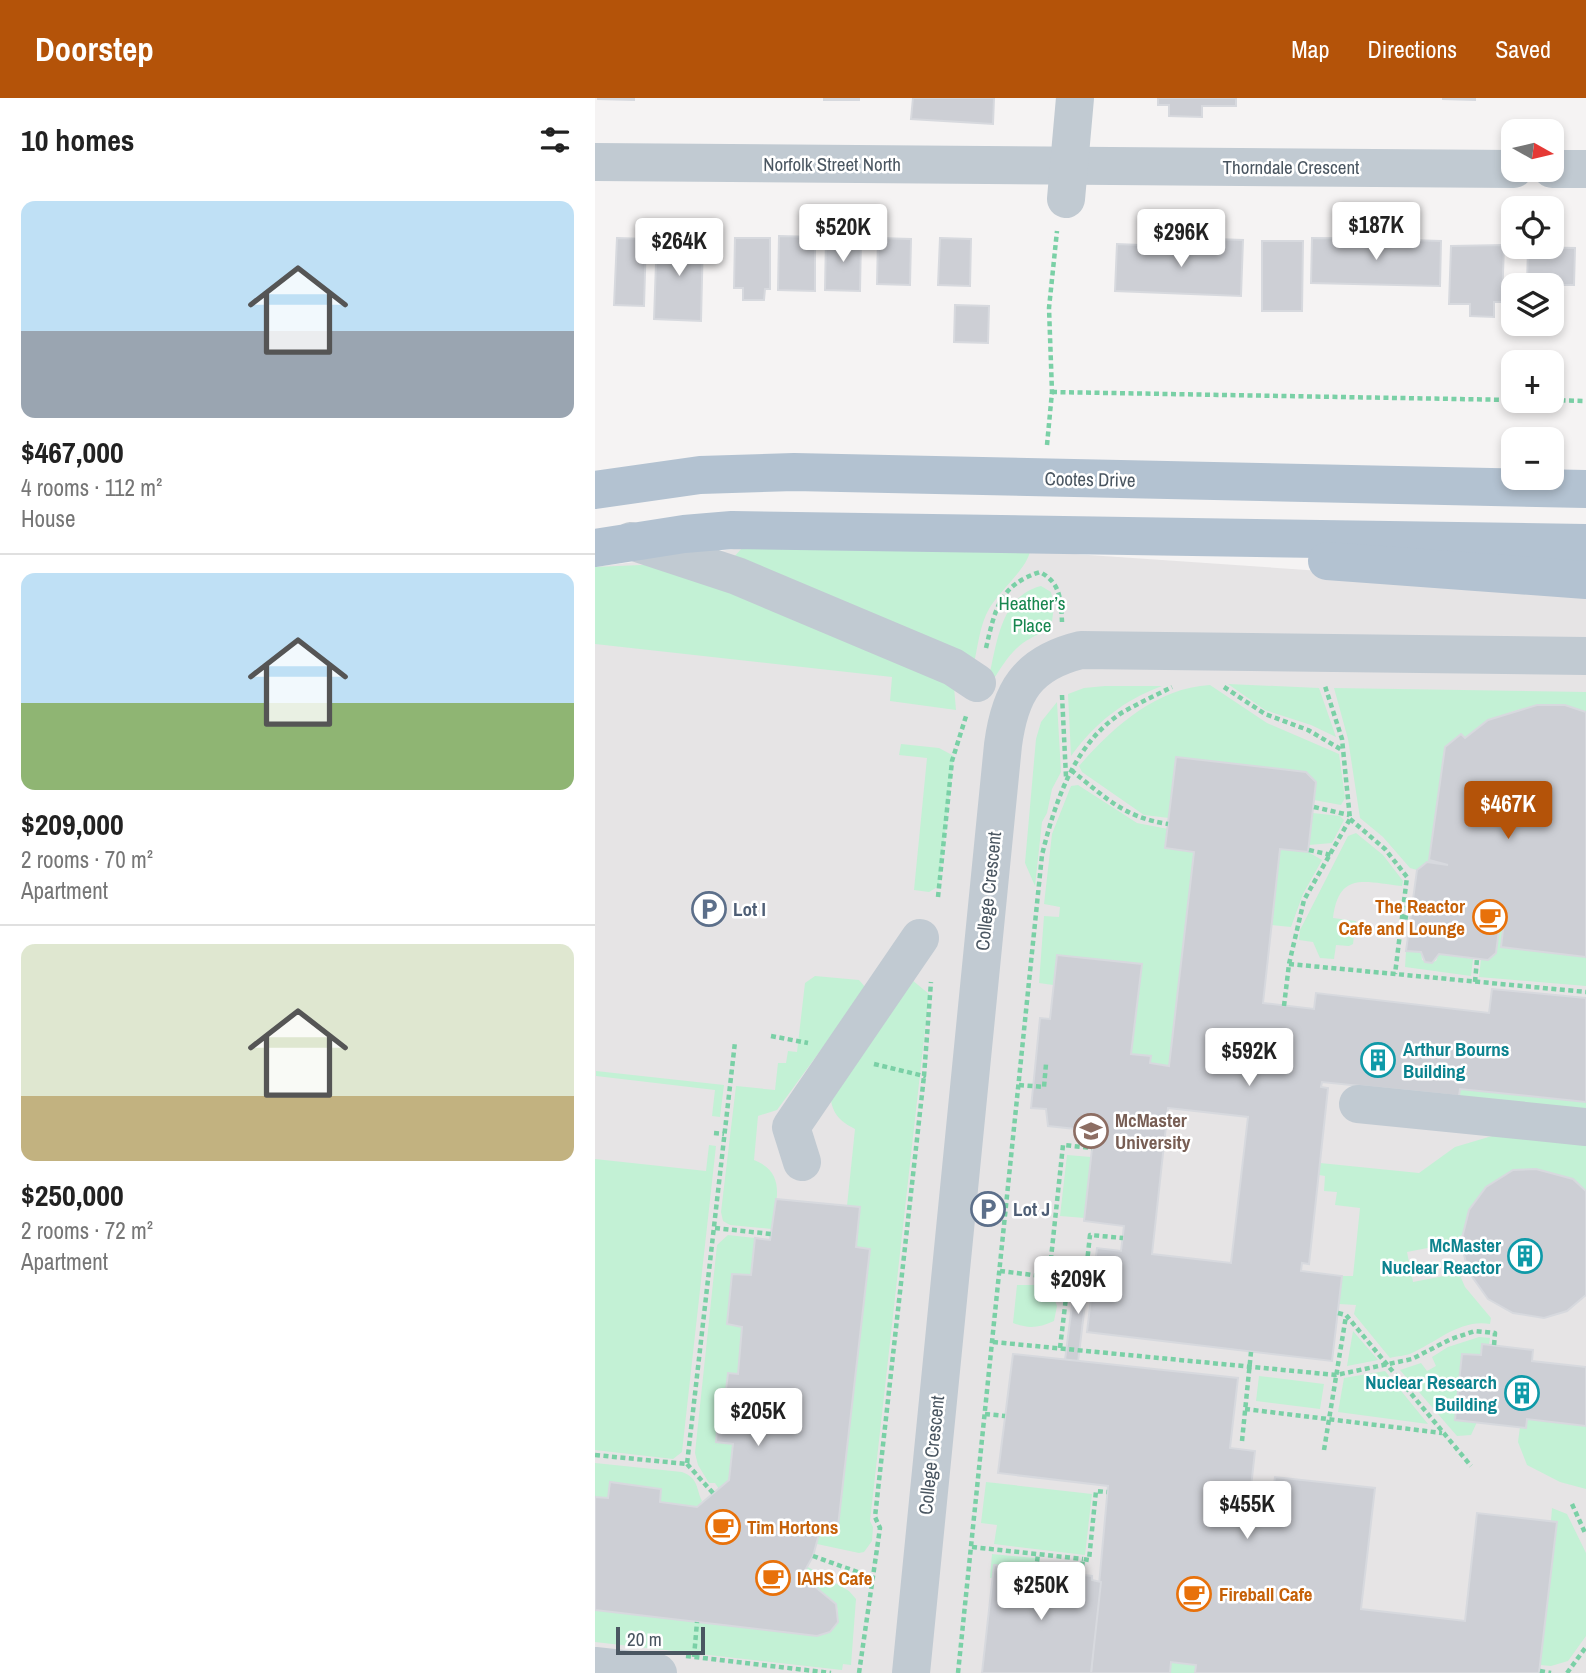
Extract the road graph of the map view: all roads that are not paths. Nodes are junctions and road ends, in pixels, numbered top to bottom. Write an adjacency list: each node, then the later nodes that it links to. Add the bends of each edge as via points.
1 (1075, 98): 6 (street)
2 (595, 162): 6 (street, Norfolk Street North)
3 (1565, 169): 4 (street)
4 (1586, 169)
5 (1501, 170): 6 (street, Thorndale Crescent)
6 (1064, 195)
7 (1586, 481): 8 (main road)
8 (1434, 486): 9 (main road, Cootes Drive); 10 (main road, Cootes Drive, via 794,472 699,475)
9 (1586, 489)
10 (595, 490)
11 (1141, 536): 12 (main road); 13 (main road, via 732,530); 14 (main road, via 1352,565)
12 (1586, 542)
13 (613, 545): 16 (street, via 737,576 953,667)
14 (1586, 580)
15 (1586, 656): 23 (street, College Crescent, via 1081,650 1037,667 1015,695 1003,745)
16 (977, 683)
17 (920, 938): 20 (street, via 792,1127)
18 (1358, 1104): 19 (street)
19 (1586, 1127)
20 (802, 1162)
21 (670, 1664): 22 (street)
22 (595, 1666)
23 (911, 1673)

